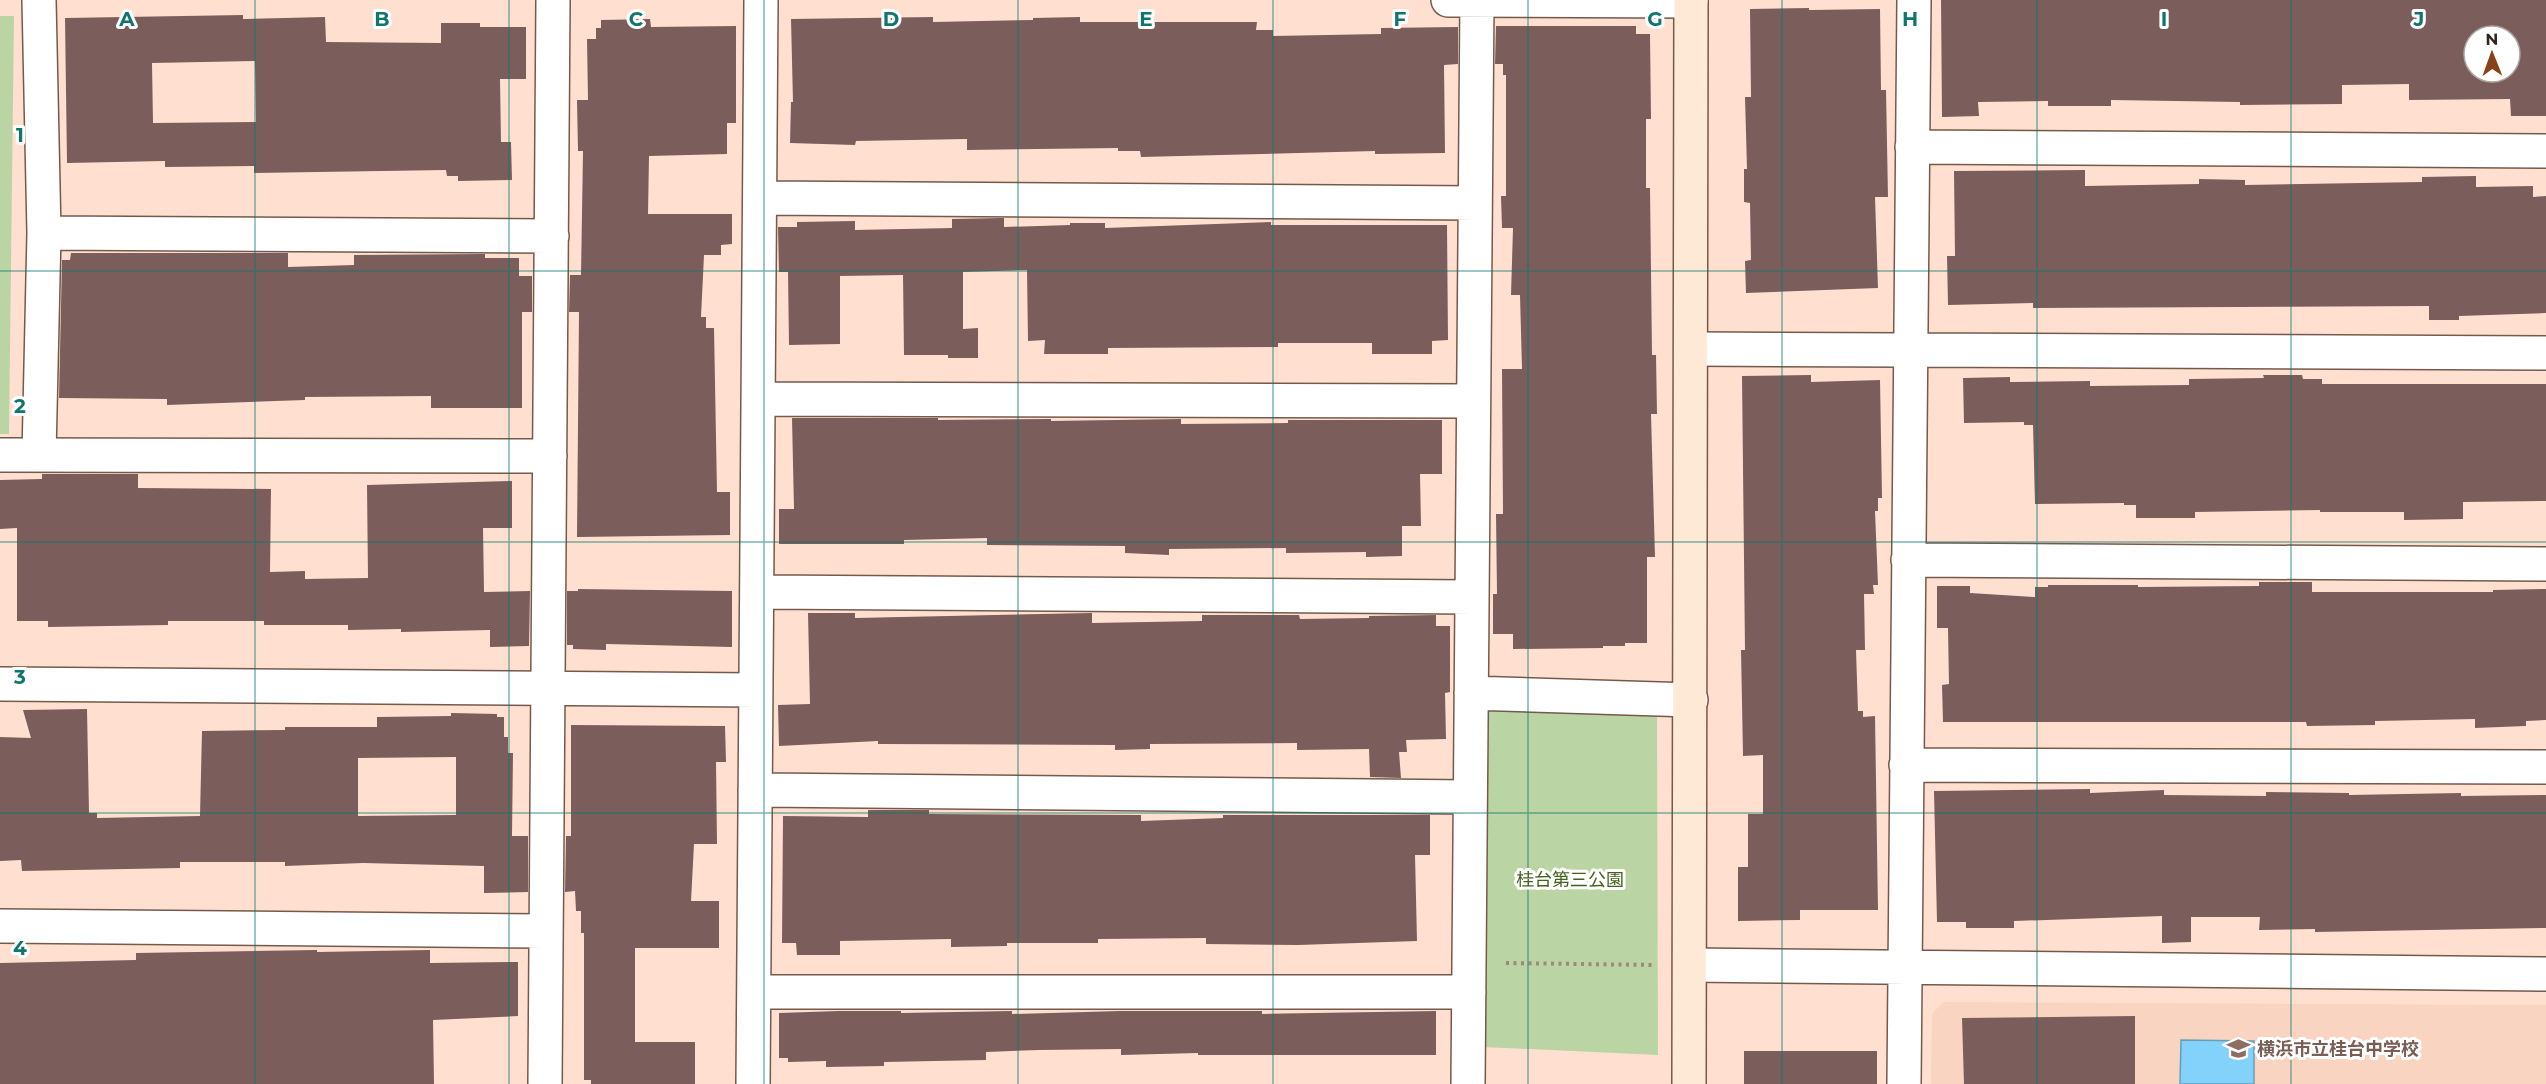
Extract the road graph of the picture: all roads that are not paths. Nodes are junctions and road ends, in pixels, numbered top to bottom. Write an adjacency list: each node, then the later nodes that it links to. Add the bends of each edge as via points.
1 (39, 0): 12 (street)
2 (554, 0): 13 (street)
3 (761, 0): 10 (street)
4 (1448, 0): 5 (street)
5 (1477, 0): 7 (street); 11 (street)
6 (1914, 0): 8 (street)
7 (1691, 1): 14 (street)
8 (1912, 147): 9 (street); 15 (street)
9 (2546, 151)
10 (760, 198): 11 (street); 17 (street)
11 (1475, 203): 18 (street)
12 (44, 233): 13 (street); 20 (street)
13 (552, 236): 21 (street)
14 (1692, 349): 15 (street); 30 (street)
15 (1910, 350): 16 (street); 22 (street)
16 (2546, 353)
17 (758, 399): 18 (street); 24 (street)
18 (1473, 401): 25 (street)
19 (0, 455): 20 (street)
20 (39, 455): 21 (street)
21 (550, 456): 27 (street)
22 (1908, 560): 23 (street); 31 (street)
23 (2546, 564)
24 (757, 592): 25 (street); 28 (street)
25 (1472, 597): 29 (street)
26 (0, 684): 27 (street)
27 (548, 689): 28 (street); 36 (street)
28 (756, 690): 33 (street)
29 (1471, 693): 30 (street); 34 (street)
30 (1691, 700): 37 (street)
31 (1906, 765): 32 (street); 38 (street)
32 (2546, 767)
33 (755, 790): 34 (street); 41 (street)
34 (1470, 797): 40 (street)
35 (0, 926): 36 (street)
36 (546, 931): 42 (street)
37 (1690, 965): 38 (street); 45 (street)
38 (1905, 967): 39 (street); 46 (street)
39 (2546, 974)
40 (1469, 977): 41 (street); 44 (street)
41 (754, 992): 43 (street)
42 (545, 1084)
43 (753, 1084)
44 (1468, 1084)
45 (1689, 1084)
46 (1904, 1084)

